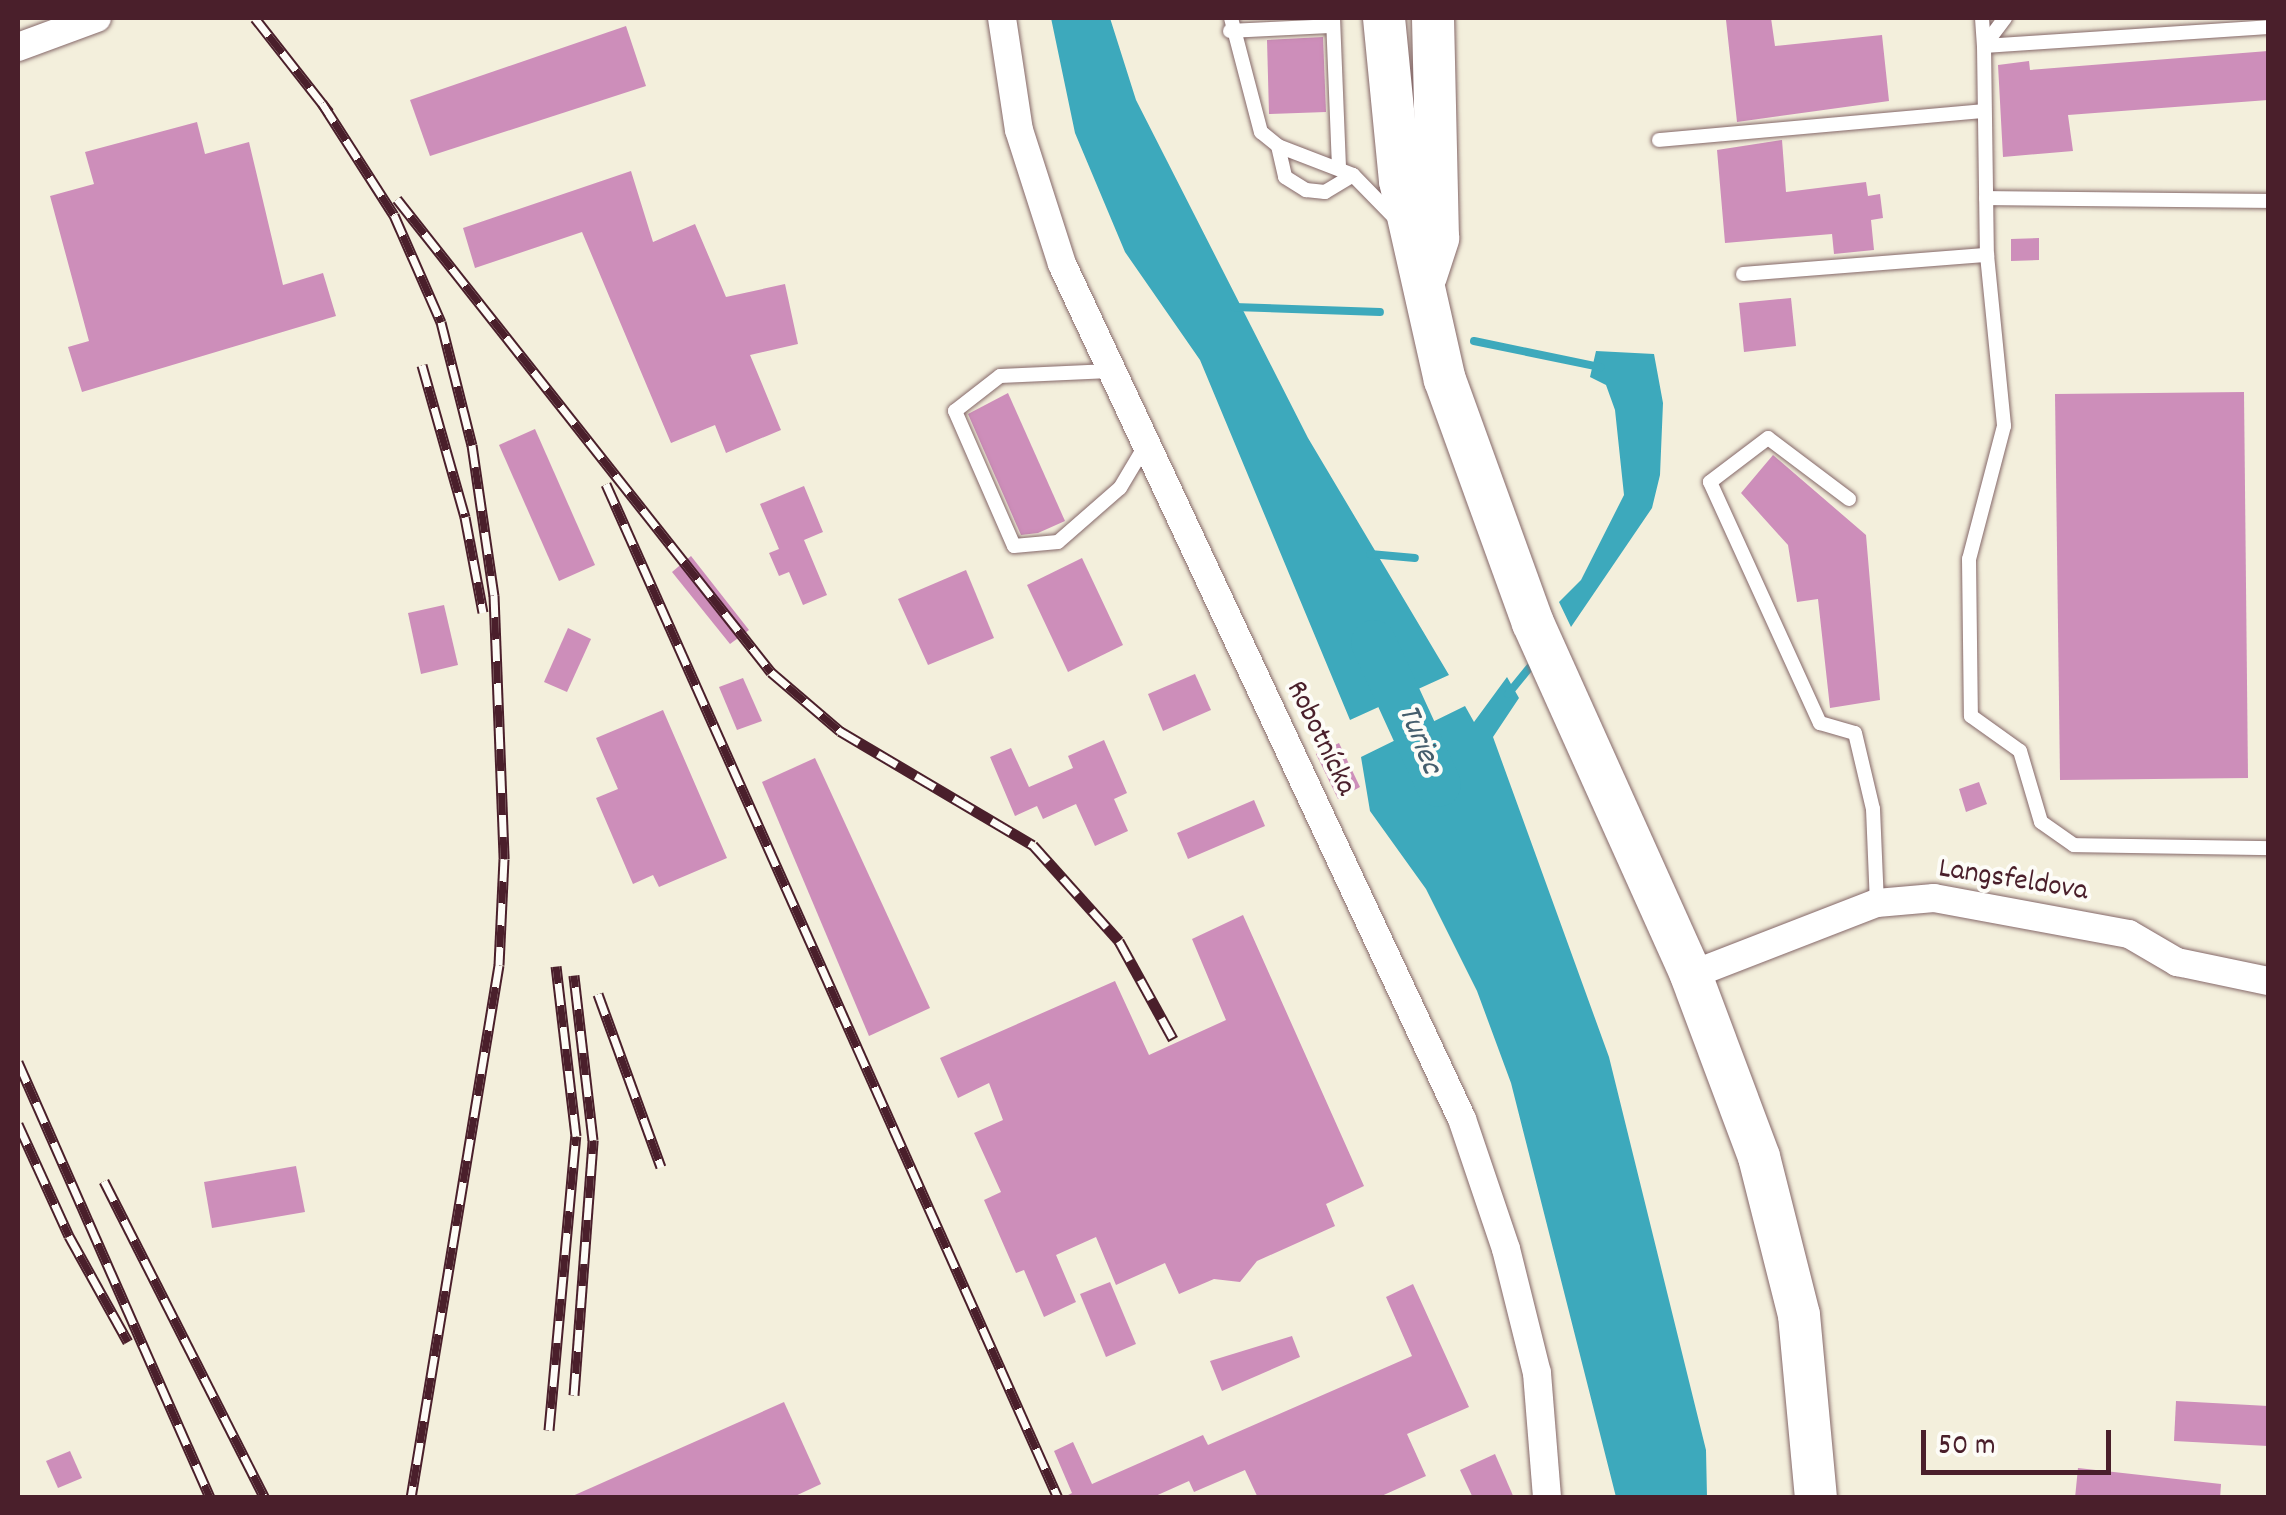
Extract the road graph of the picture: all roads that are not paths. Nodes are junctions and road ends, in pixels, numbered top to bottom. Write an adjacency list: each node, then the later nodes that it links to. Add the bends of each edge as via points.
1 (97, 18): 12 (street)
2 (1002, 18): 23 (street, Robotnícka, via 1010,92 1032,180)
3 (1384, 18): 21 (main road)
4 (1433, 18): 21 (main road, via 1438,220)
5 (1982, 18): 13 (lane)
6 (2005, 18): 13 (lane)
7 (1327, 22): 9 (lane); 17 (lane)
8 (1266, 23): 9 (lane); 10 (lane)
9 (1298, 23)
10 (1231, 24): 16 (lane, via 1261,132)
11 (2268, 28): 13 (lane)
12 (18, 46)
13 (1984, 46): 14 (lane)
14 (1984, 111): 15 (lane); 18 (lane)
15 (1658, 140)
16 (1278, 146): 17 (lane); 17 (lane, via 1285,177 1306,190 1325,192)
17 (1346, 172): 21 (lane)
18 (1986, 198): 19 (lane); 20 (lane)
19 (2268, 201)
20 (1986, 254): 22 (lane); 26 (lane, via 2004,426 1969,559 1971,716 2020,752 2042,822 2074,846)
21 (1419, 259): 28 (main road, via 1462,436 1532,623)
22 (1743, 274)
23 (1110, 371): 24 (street, Robotnícka); 24 (lane, via 1000,376 955,411 1014,546 1058,542 1120,488)
24 (1145, 446): 30 (street, Robotnícka, via 1462,1119 1534,1360)
25 (1850, 499): 27 (lane, via 1768,438 1710,482 1820,723 1856,733 1872,809)
26 (2268, 848)
27 (1877, 903): 28 (street, Langsfeldova); 29 (street, Langsfeldova, via 1934,898 2129,934 2177,962)
28 (1691, 975): 31 (main road, via 1760,1157 1786,1254 1808,1376)
29 (2268, 980)
30 (1547, 1498)
31 (1816, 1498)

